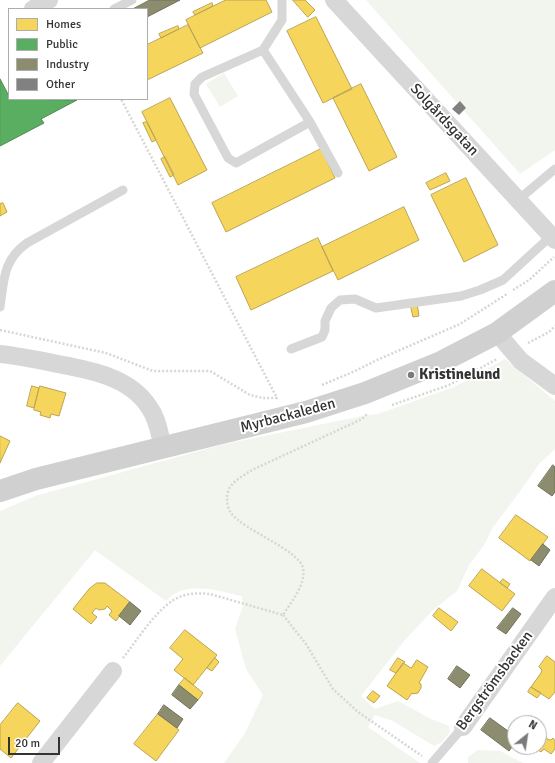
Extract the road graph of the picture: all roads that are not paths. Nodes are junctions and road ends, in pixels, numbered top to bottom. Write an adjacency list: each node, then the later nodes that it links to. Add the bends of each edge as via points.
1 (49, 0): 5 (street)
2 (132, 0): 6 (lane)
3 (282, 0): 7 (lane, via 282,20)
4 (334, 0): 12 (street, Solgårdsgatan)
5 (35, 8)
6 (116, 8)
7 (262, 50): 8 (lane); 8 (lane, via 202,77 195,84 194,94 228,158 236,163)
8 (310, 122): 10 (lane)
9 (555, 169): 12 (lane)
10 (338, 173)
11 (123, 190): 15 (lane, via 27,242 17,250 5,273)
12 (518, 200): 13 (street, Solgårdsgatan)
13 (553, 238): 17 (lane, via 503,280 460,296 376,308 355,299 340,300 331,308 322,337)
14 (555, 291): 16 (street, Myrbackaleden)
15 (0, 307)
16 (497, 333): 19 (street, via 521,361); 20 (street, Myrbackaleden, via 440,363 366,393 306,412)
17 (291, 349)
18 (0, 354): 20 (street, via 81,368 112,377 129,386 149,406 157,421)
19 (555, 386)
20 (162, 447): 21 (street, Myrbackaleden, via 36,479)
21 (0, 491)
22 (555, 597): 24 (street, Bergströmsbacken)
23 (113, 671): 25 (street)
24 (463, 727): 26 (lane, Bergströmsbacken)
25 (41, 763)
26 (432, 763)

